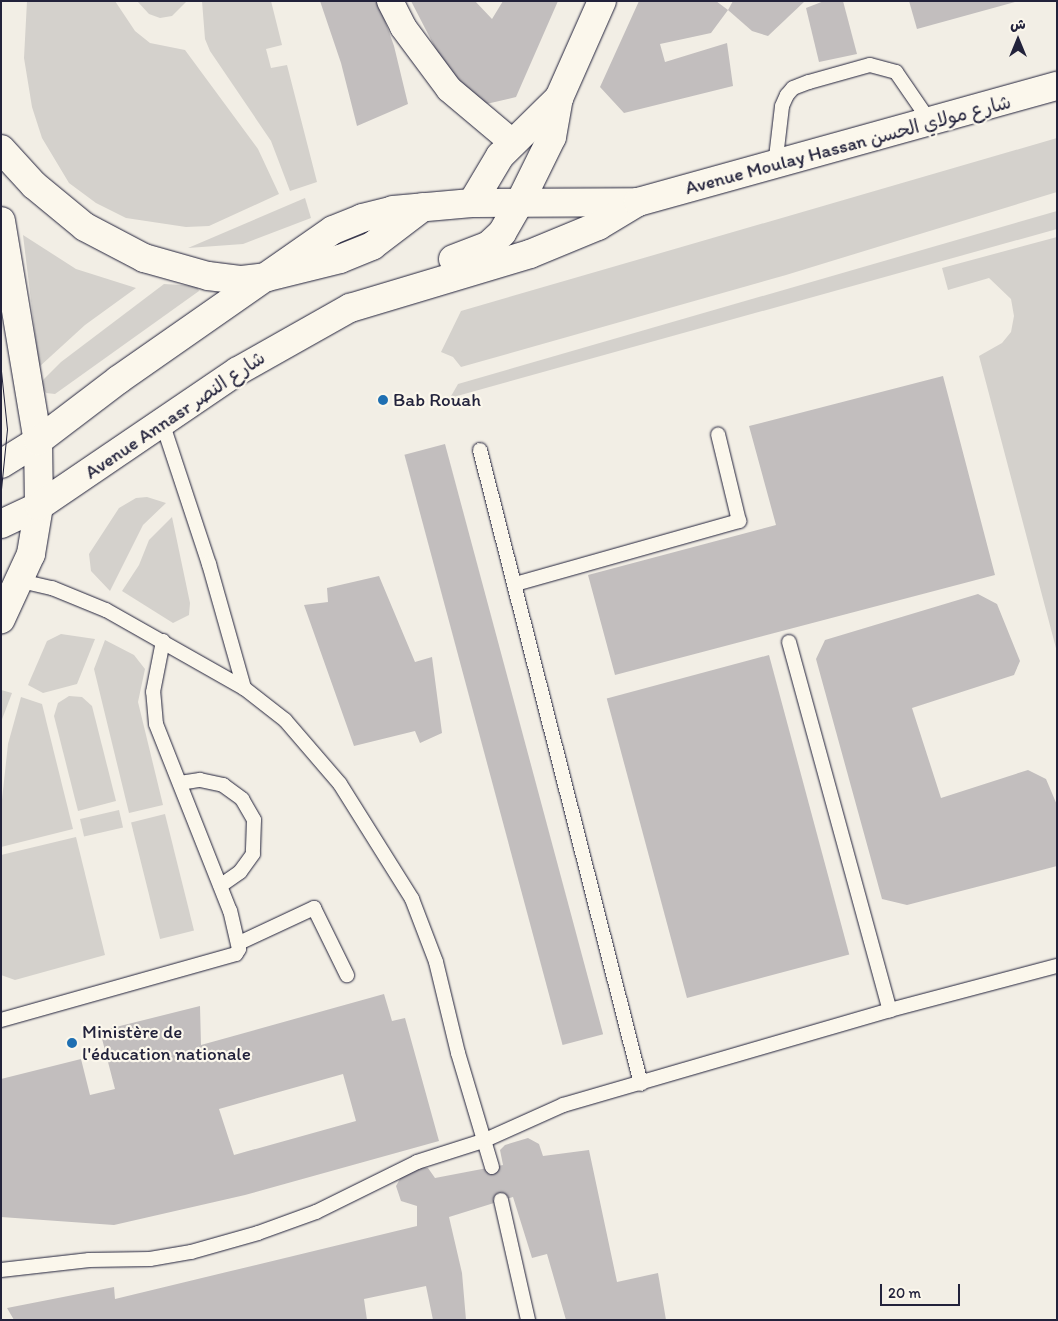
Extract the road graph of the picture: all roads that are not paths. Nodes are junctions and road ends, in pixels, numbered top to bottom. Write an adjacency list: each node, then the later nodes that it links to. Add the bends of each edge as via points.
1 (390, 1): 6 (street, via 403,27 449,89)
2 (602, 1): 4 (main road)
3 (1057, 86): 5 (main road, Avenue Moulay Hassan شارع مولاي الحسن)
4 (559, 98): 6 (main road); 9 (main road, via 552,137)
5 (931, 123): 8 (main road, Avenue Moulay Hassan شارع مولاي الحسن); 8 (lane, via 896,72 870,65 809,82 787,95 782,106)
6 (512, 142): 11 (main road, via 480,186)
7 (1, 149): 13 (main road, via 58,207 114,244 168,266 208,276 242,280)
8 (775, 166): 10 (main road, Avenue Moulay Hassan شارع مولاي الحسن)
9 (520, 202): 10 (main road, Avenue Moulay Hassan شارع مولاي الحسن); 11 (main road); 15 (main road, via 502,233 489,245 331,302 259,348)
10 (638, 202): 14 (main road, Avenue Moulay Hassan شارع مولاي الحسن, via 598,226 530,254)
11 (472, 203): 13 (main road, via 424,206 362,218 333,230)
12 (1, 221): 18 (main road)
13 (268, 277): 18 (main road, via 118,380)
14 (350, 308): 15 (main road, Avenue Annasr شارع النصر)
15 (238, 371): 16 (main road, Avenue Annasr شارع النصر)
16 (162, 422): 21 (main road, Avenue Annasr شارع النصر); 28 (lane, via 209,564)
17 (718, 434): 24 (lane, via 739,520)
18 (38, 442): 20 (main road); 21 (main road)
19 (480, 450): 24 (lane)
20 (1, 464)
21 (39, 506): 22 (main road, Avenue Annasr شارع النصر); 23 (main road, via 36,536)
22 (1, 524)
23 (21, 581): 25 (main road); 26 (lane, via 81,599)
24 (514, 584): 36 (lane)
25 (1, 619)
26 (163, 641): 28 (lane); 29 (lane, via 155,676 154,708 162,739)
27 (789, 642): 34 (lane)
28 (244, 688): 37 (lane, via 285,720 334,778 365,820 412,900 436,962)
29 (180, 783): 30 (lane); 30 (lane, via 200,780 223,785 242,799 254,820 253,854 240,872)
30 (220, 886): 31 (lane)
31 (239, 942): 33 (lane, via 314,908); 35 (lane, via 236,954)
32 (1057, 966): 34 (lane)
33 (347, 975)
34 (890, 1010): 36 (lane)
35 (1, 1020)
36 (641, 1084): 37 (lane, via 563,1105)
37 (483, 1141): 38 (lane); 40 (lane, via 416,1162 307,1215 191,1252 150,1259 89,1260)
38 (492, 1167)
39 (501, 1200): 41 (lane)
40 (1, 1270)
41 (528, 1320)

